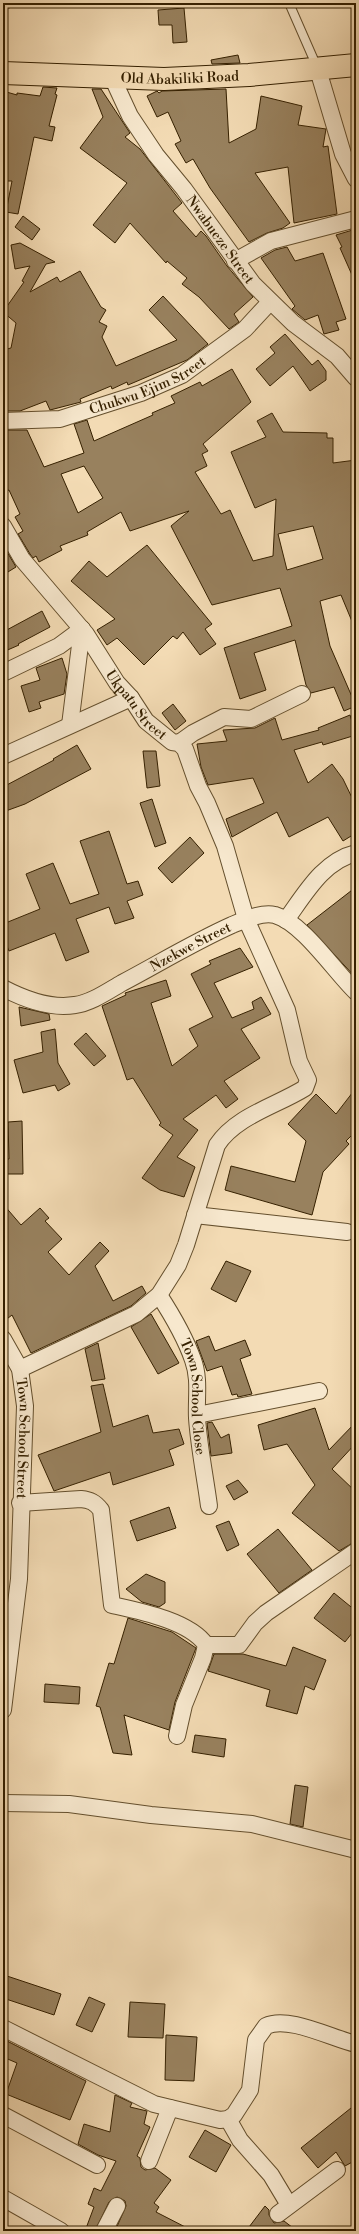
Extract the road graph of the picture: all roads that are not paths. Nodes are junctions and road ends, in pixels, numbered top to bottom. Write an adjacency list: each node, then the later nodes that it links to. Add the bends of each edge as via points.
1 (289, 3): 2 (lane)
2 (337, 67): 4 (main road, Old Abakiliki Road, via 164,79); 5 (street, via 343,154)
3 (3, 73): 4 (main road, Old Abakiliki Road)
4 (112, 77): 7 (street, Nwabueze Street, via 130,116 156,155 184,189)
5 (355, 176)
6 (356, 219): 7 (street, via 271,242)
7 (235, 261): 8 (street, Nwabueze Street)
8 (270, 302): 9 (street, Nwabueze Street, via 293,324 337,356); 10 (street, Chukwu Ejim Street, via 245,329 182,375 141,393 60,419)
9 (356, 378)
10 (3, 421)
11 (3, 526): 12 (street, Ukpatu Street, via 22,559)
12 (82, 629): 13 (street, via 59,646); 15 (street, Ukpatu Street, via 117,683); 16 (street)
13 (3, 672)
14 (302, 694): 17 (street, via 251,719 224,717)
15 (131, 698): 16 (street); 17 (street, Ukpatu Street, via 146,721 172,742)
16 (70, 725): 18 (street)
17 (179, 743): 20 (street, Ukpatu Street, via 185,749 198,786 225,846)
18 (3, 756)
19 (356, 853): 21 (street, via 342,856 329,865)
20 (246, 919): 21 (street, Nzekwe Street, via 274,915); 22 (street, Nzekwe Street, via 77,1005 66,1006 24,999); 24 (street, Ukpatu Street, via 287,1010 308,1085 287,1099 239,1122 225,1133 217,1145)
21 (286, 920): 23 (street, Nzekwe Street, via 300,930)
22 (3, 988)
23 (356, 992)
24 (195, 1215): 25 (street); 26 (street, via 178,1264)
25 (346, 1232)
26 (159, 1295): 28 (street, via 136,1314); 30 (street, Town School Close, via 174,1318 194,1360 199,1389)
27 (3, 1339): 28 (street, Town School Street)
28 (20, 1369): 31 (street, Town School Street, via 25,1406)
29 (319, 1391): 30 (street)
30 (197, 1415): 32 (street, Town School Close)
31 (20, 1504): 34 (street, via 80,1499 96,1504 101,1510 112,1605 172,1622 201,1637); 35 (street, Town School Street, via 19,1579)
32 (209, 1506)
33 (356, 1551): 34 (street, via 266,1613 239,1645)
34 (206, 1645): 36 (street, via 184,1705)
35 (3, 1710)
36 (177, 1736)
37 (3, 1803): 38 (street, via 69,1804 151,1815 252,1824)
38 (356, 1850)
39 (3, 2028): 41 (street, via 154,2104)
40 (356, 2044): 43 (street, via 296,2026 279,2023 266,2026 256,2040 250,2090 242,2104)
41 (170, 2108): 43 (street, via 220,2120); 44 (street)
42 (3, 2115): 45 (street)
43 (228, 2119): 46 (street, via 236,2135 268,2171 283,2209)
44 (149, 2161)
45 (97, 2165)
46 (337, 2170)
47 (3, 2198): 49 (street)
48 (117, 2206): 50 (street)
49 (61, 2231)
50 (104, 2231)

